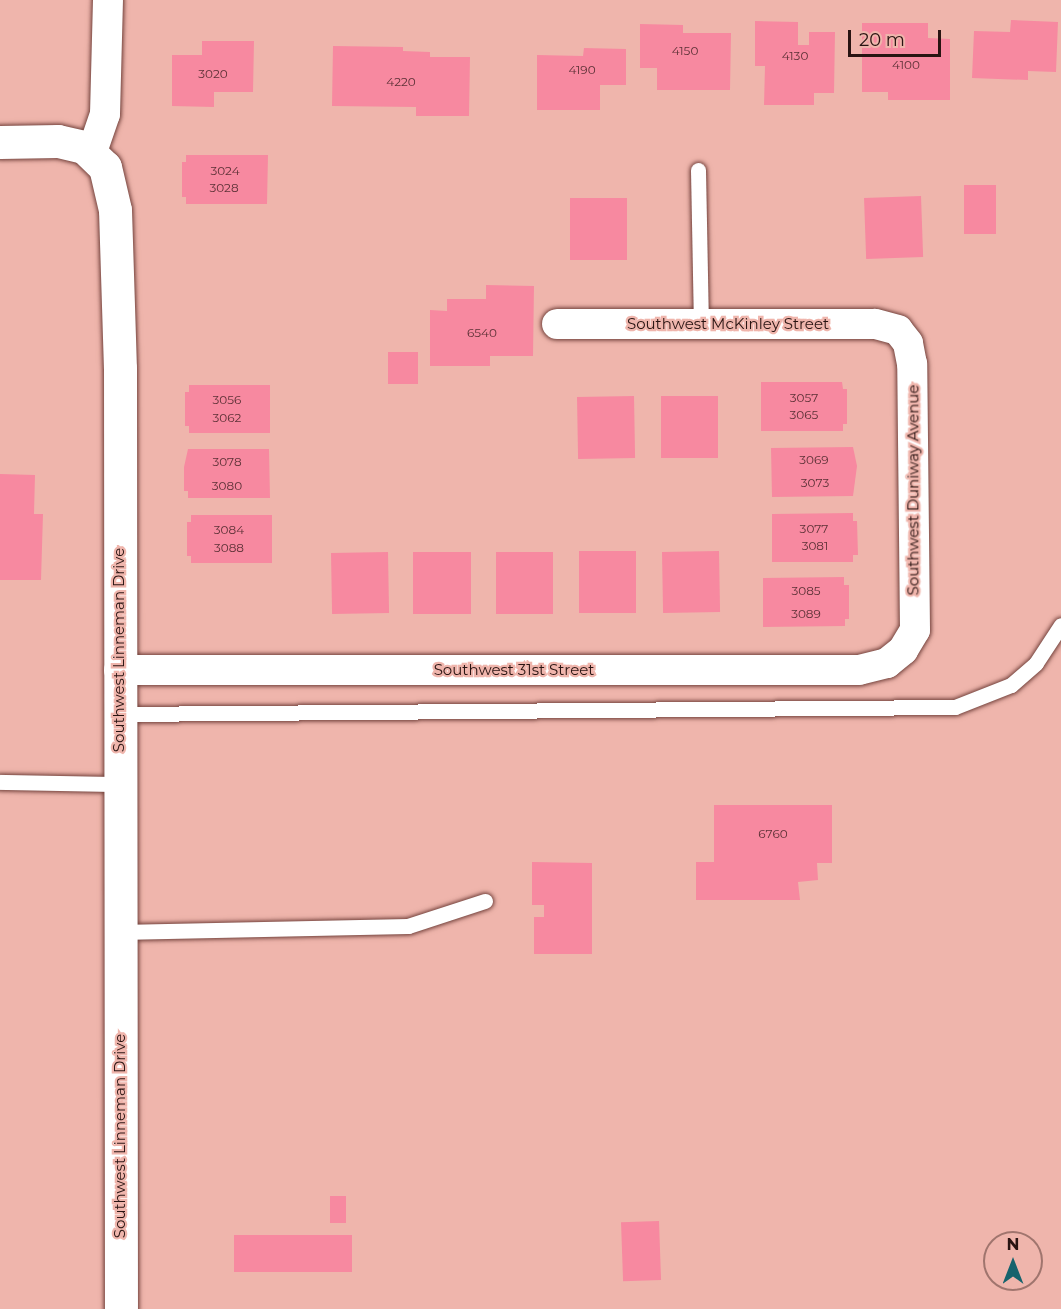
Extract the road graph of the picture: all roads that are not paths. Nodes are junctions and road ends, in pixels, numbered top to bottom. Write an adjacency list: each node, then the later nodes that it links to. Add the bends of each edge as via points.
1 (108, 0): 3 (street, via 105,114)
2 (0, 142): 3 (street, via 73,142)
3 (92, 152): 10 (street, Southwest Linneman Drive, via 105,167 113,191 118,248)
4 (698, 170): 6 (lane)
5 (557, 324): 6 (street, Southwest McKinley Street)
6 (701, 324): 7 (street, Southwest McKinley Street, via 875,324)
7 (898, 330): 9 (street, Southwest Duniway Avenue, via 908,343 912,364 915,630)
8 (1061, 626): 11 (lane, via 1036,663 1011,685 955,707)
9 (903, 650): 10 (street, Southwest 31st Street, via 887,663 859,670)
10 (119, 670): 11 (street, Southwest Linneman Drive)
11 (119, 714): 13 (street, Southwest Linneman Drive)
12 (0, 782): 13 (lane)
13 (119, 784): 15 (street, Southwest Linneman Drive)
14 (485, 901): 15 (lane, via 408,926)
15 (119, 932): 16 (street, Southwest Linneman Drive)
16 (121, 1309)

